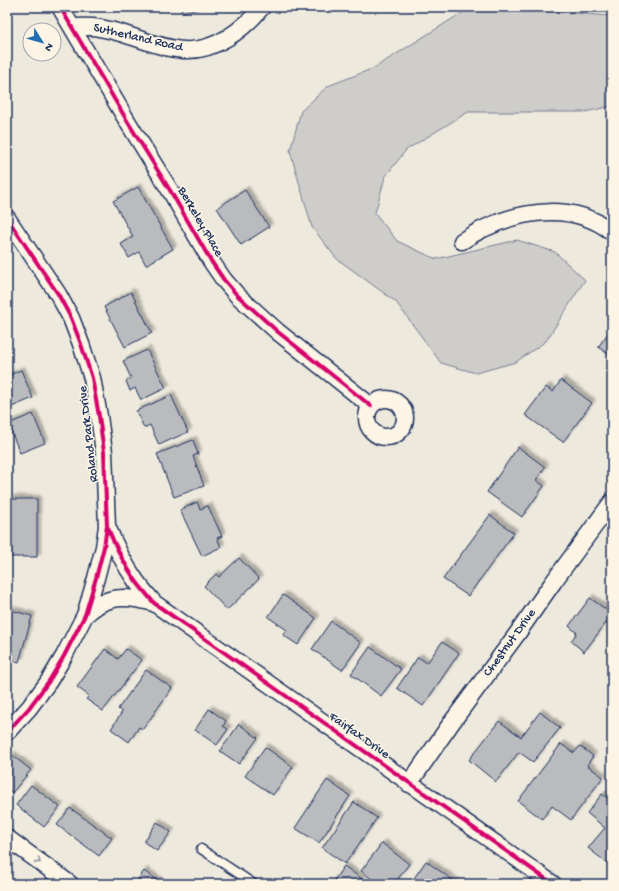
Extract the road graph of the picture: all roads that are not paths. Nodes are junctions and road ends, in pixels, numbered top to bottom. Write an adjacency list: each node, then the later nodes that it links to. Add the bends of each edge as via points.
1 (60, 7): 3 (street, Berkeley Place)
2 (262, 7): 3 (street, Sutherland Road, via 236,31 216,43 186,50 111,30)
3 (72, 27): 7 (street, Berkeley Place, via 224,280 278,332)
4 (7, 218): 9 (street, Roland Park Drive, via 58,294 81,344 92,378 99,416 104,452)
5 (612, 232): 6 (street, via 588,218 573,214 539,212 523,214 504,221)
6 (462, 241)
7 (371, 406)
8 (612, 502): 13 (street, Chestnut Drive)
9 (107, 526): 10 (street, Roland Park Drive, via 125,564); 11 (street, Roland Park Drive, via 104,547)
10 (154, 603): 11 (street, Roland Park Drive, via 137,598 113,599 98,605); 13 (street, Fairfax Drive)
11 (85, 615): 12 (street, Roland Park Drive, via 49,680 29,708)
12 (7, 732)
13 (409, 784): 18 (street, Fairfax Drive)
14 (7, 838): 16 (street, one-way to 16)
15 (202, 849): 17 (lane)
16 (70, 884)
17 (254, 884)
18 (553, 884)

